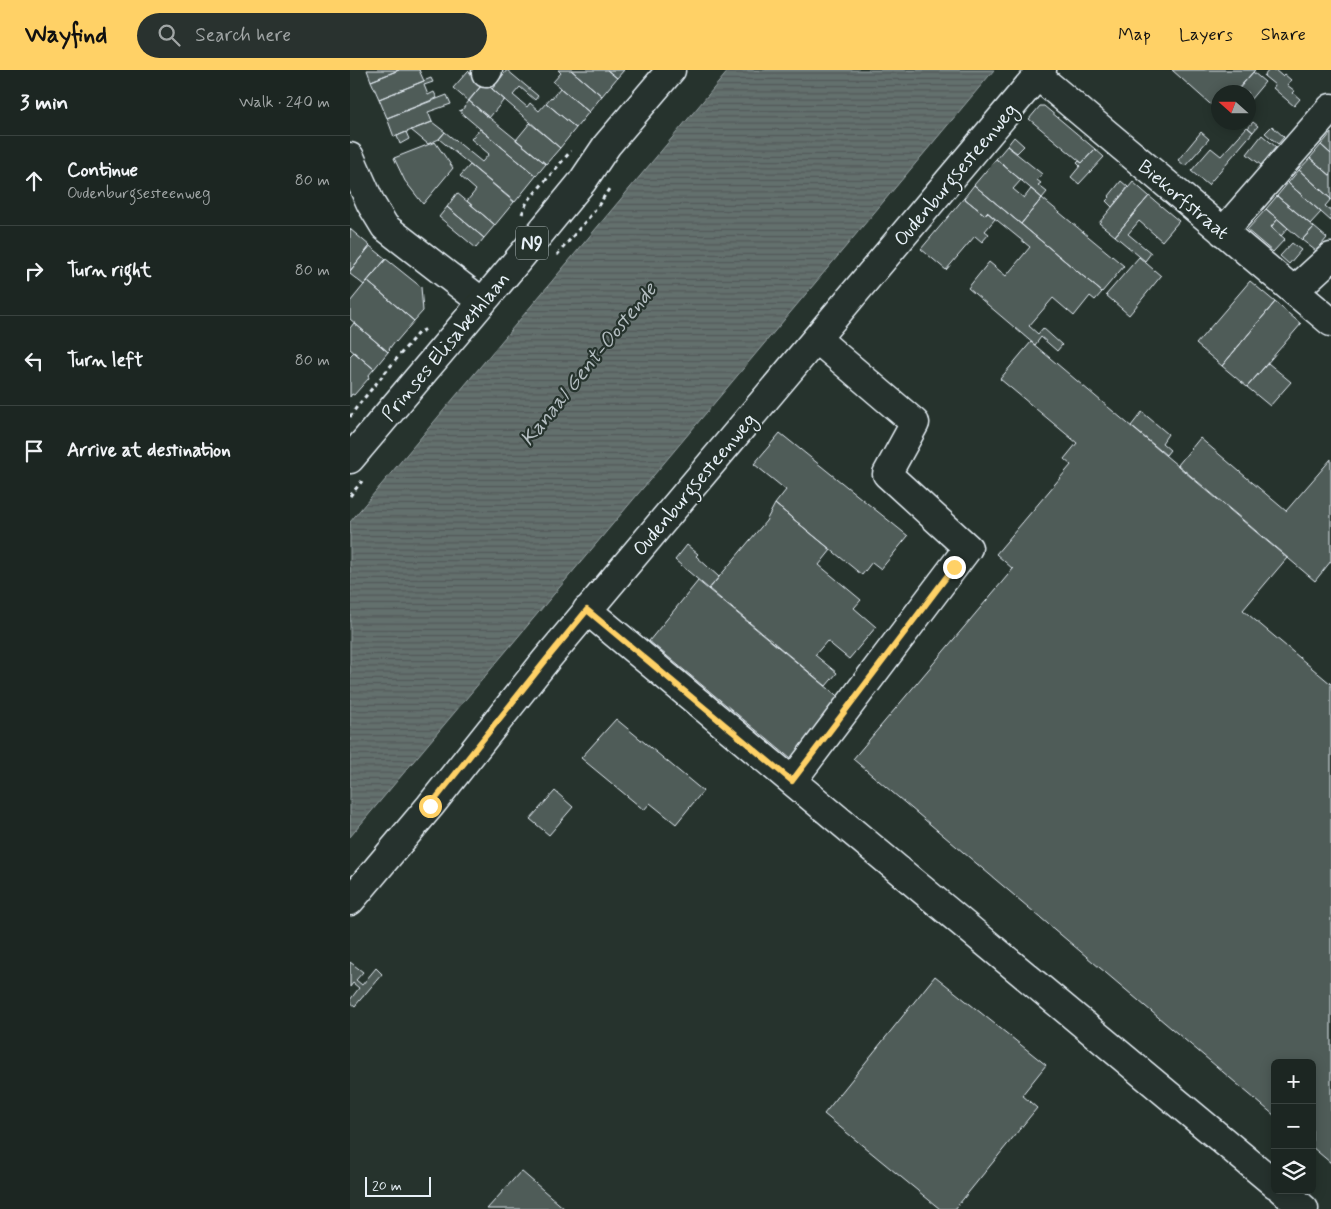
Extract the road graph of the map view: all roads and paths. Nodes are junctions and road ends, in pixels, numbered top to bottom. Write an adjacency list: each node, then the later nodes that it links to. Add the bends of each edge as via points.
1 (671, 70): 9 (street, Prinses Elisabethlaan / N9)
2 (1040, 73): 6 (street, Biekorfstraat); 11 (street, Oudenburgsesteenweg)
3 (1331, 108): 6 (street)
4 (350, 157): 5 (street)
5 (361, 203): 9 (street, via 385,227)
6 (1223, 232): 8 (street, Biekorfstraat)
7 (1331, 257): 8 (street)
8 (1294, 292): 10 (street, Biekorfstraat)
9 (482, 302): 12 (street, Prinses Elisabethlaan / N9)
10 (1331, 322)
11 (816, 339): 13 (street, Oudenburgsesteenweg); 14 (street, via 915,423 887,474 968,548)
12 (354, 447)
13 (587, 610): 14 (street); 15 (street, Oudenburgsesteenweg)
14 (792, 781): 16 (street)
15 (350, 901)
16 (1271, 1181)
17 (1287, 1194): 18 (street)
18 (1304, 1209)

